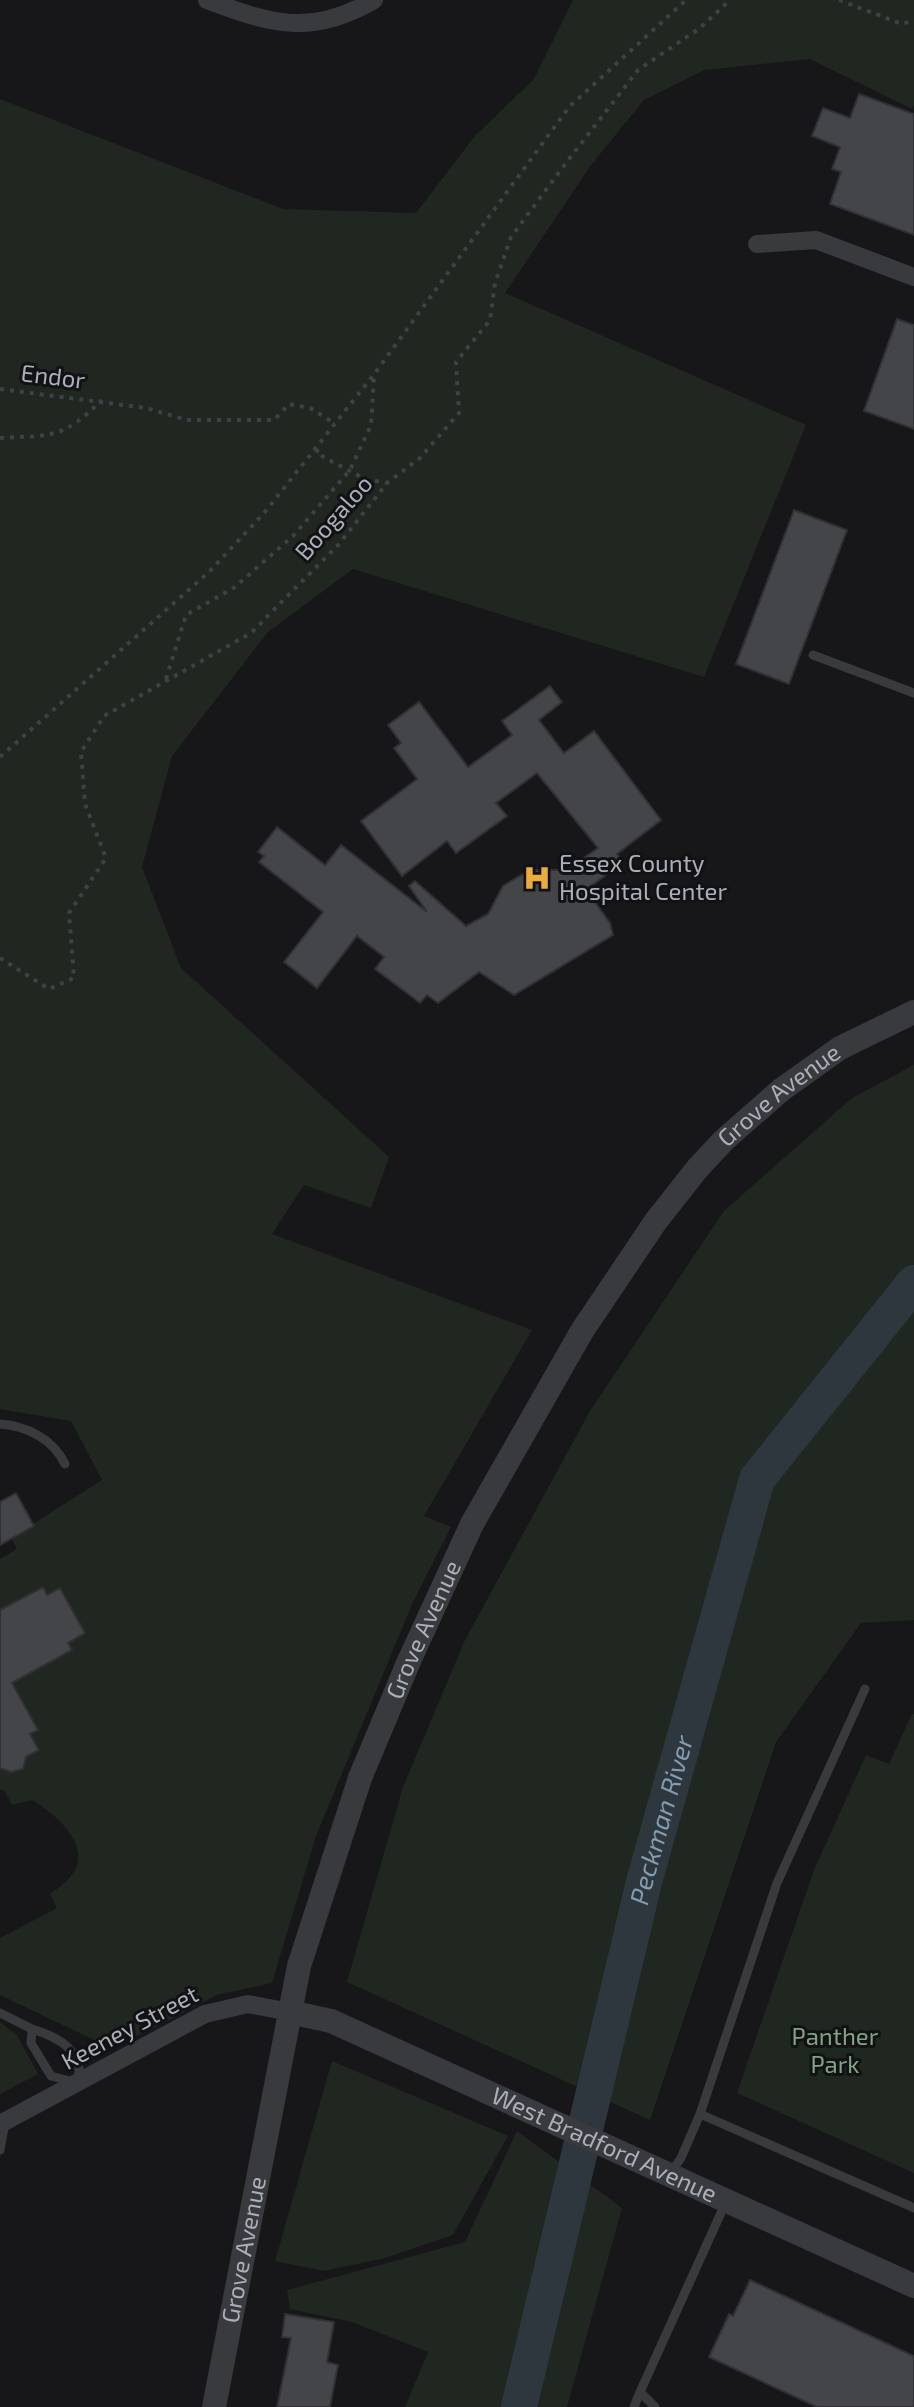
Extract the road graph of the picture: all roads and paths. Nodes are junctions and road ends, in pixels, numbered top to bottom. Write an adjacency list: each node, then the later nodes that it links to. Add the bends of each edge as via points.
1 (207, 0): 2 (street, via 261,20 299,24 340,17)
2 (374, 0)
3 (686, 0): 9 (path, via 569,107)
4 (730, 0): 15 (path, Boogaloo, via 700,28 638,70 511,237 495,283 490,320 456,362 459,413 420,458)
5 (839, 0): 6 (path, via 902,24)
6 (914, 20)
7 (757, 244): 8 (street, via 816,240)
8 (914, 277)
9 (375, 373): 12 (path); 14 (path, via 371,425)
10 (0, 389): 11 (path, Endor)
11 (102, 400): 12 (path, Endor, via 187,420 228,422 274,420 289,404 310,408); 13 (path, via 74,428)
12 (335, 424): 14 (path, via 316,453); 19 (path, via 209,572)
13 (0, 438)
14 (350, 470): 15 (path); 17 (path, via 294,535 235,587 186,615)
15 (387, 483): 17 (path, Boogaloo, via 339,544 251,633)
16 (813, 655): 18 (lane)
17 (166, 680): 20 (path, Boogaloo, via 104,716 81,752 85,804 106,858 69,913 74,978 49,989)
18 (914, 693)
19 (0, 757)
20 (0, 958)
21 (914, 1012): 25 (street, Grove Avenue, via 840,1048 724,1140 656,1221 582,1331 472,1524 388,1710 320,1897)
22 (0, 1424): 23 (lane, via 17,1426 56,1446)
23 (65, 1464)
24 (865, 1689): 29 (lane, via 777,1883)
25 (290, 2012): 28 (street, Keeney Street, via 248,2004 219,2009); 32 (street, West Bradford Avenue, via 331,2021); 37 (street, Grove Avenue)
26 (0, 2013): 27 (lane)
27 (32, 2029): 28 (lane, via 31,2043 51,2076); 28 (lane, via 54,2036 75,2053 81,2069)
28 (77, 2083): 30 (street, Keeney Street)
29 (700, 2114): 32 (lane); 34 (lane)
30 (3, 2123): 31 (lane)
31 (0, 2150)
32 (669, 2175): 33 (street, West Bradford Avenue)
33 (726, 2201): 35 (street, West Bradford Avenue); 36 (lane)
34 (914, 2208)
35 (914, 2286)
36 (640, 2392): 38 (lane); 39 (lane)
37 (214, 2407)
38 (634, 2407)
39 (655, 2407)

